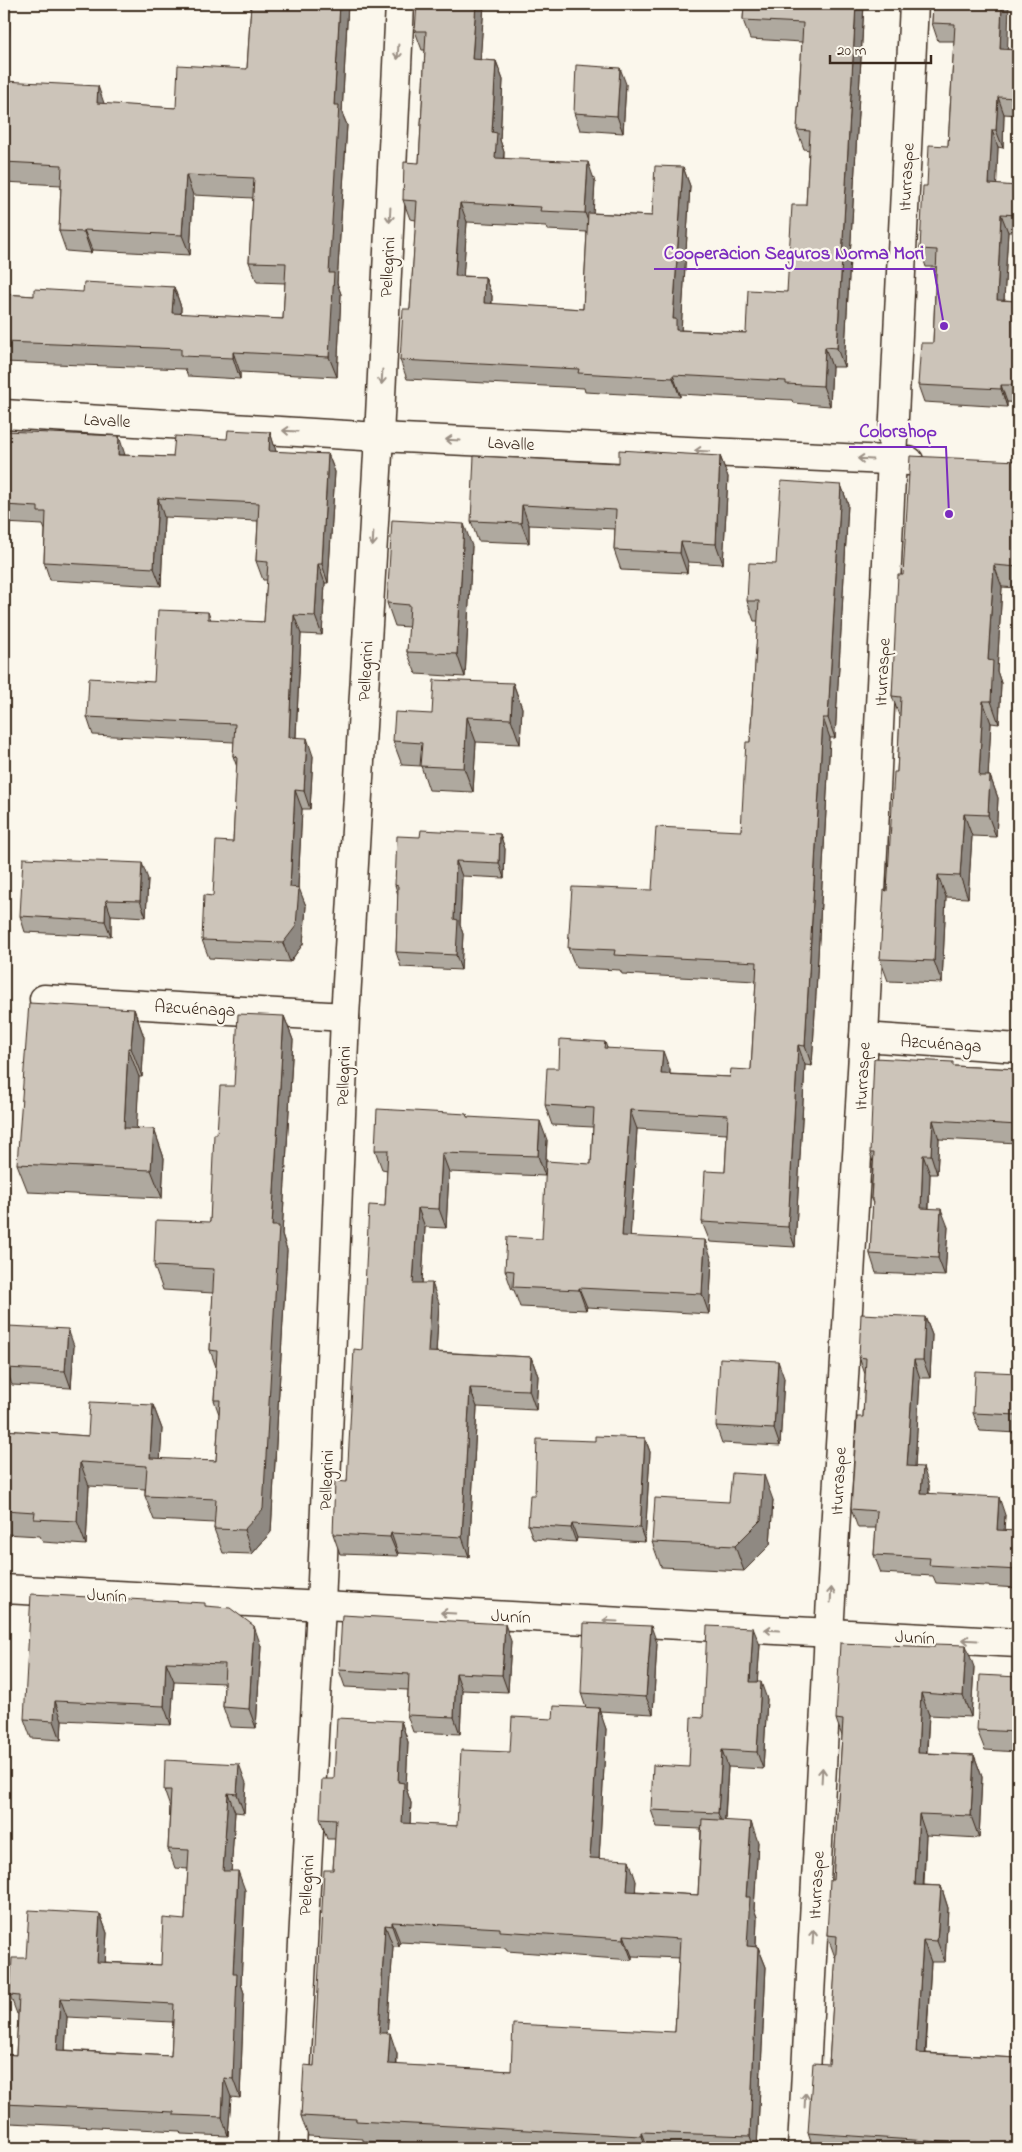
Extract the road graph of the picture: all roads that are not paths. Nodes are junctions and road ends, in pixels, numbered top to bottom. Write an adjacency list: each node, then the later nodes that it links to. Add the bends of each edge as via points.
1 (400, 4): 4 (street, Pellegrini, one-way to 4)
2 (914, 4): 5 (street, Iturraspe)
3 (4, 414): 4 (street, Lavalle, one-way to 3)
4 (379, 437): 5 (street, Lavalle, one-way to 4); 8 (street, Pellegrini, one-way to 8)
5 (892, 460): 6 (street, Lavalle); 9 (street, Iturraspe)
6 (931, 462)
7 (44, 999): 8 (street, Azcuénaga)
8 (345, 1017): 12 (street, Pellegrini)
9 (864, 1037): 10 (street, Azcuénaga); 13 (street, Iturraspe, one-way to 9)
10 (1018, 1048)
11 (4, 1589): 12 (street, Junín)
12 (321, 1606): 13 (street, Junín, one-way to 12); 15 (street, Pellegrini)
13 (829, 1633): 14 (street, Junín, one-way to 13); 16 (street, Iturraspe, one-way to 13)
14 (1018, 1643)
15 (292, 2148)
16 (802, 2148)

